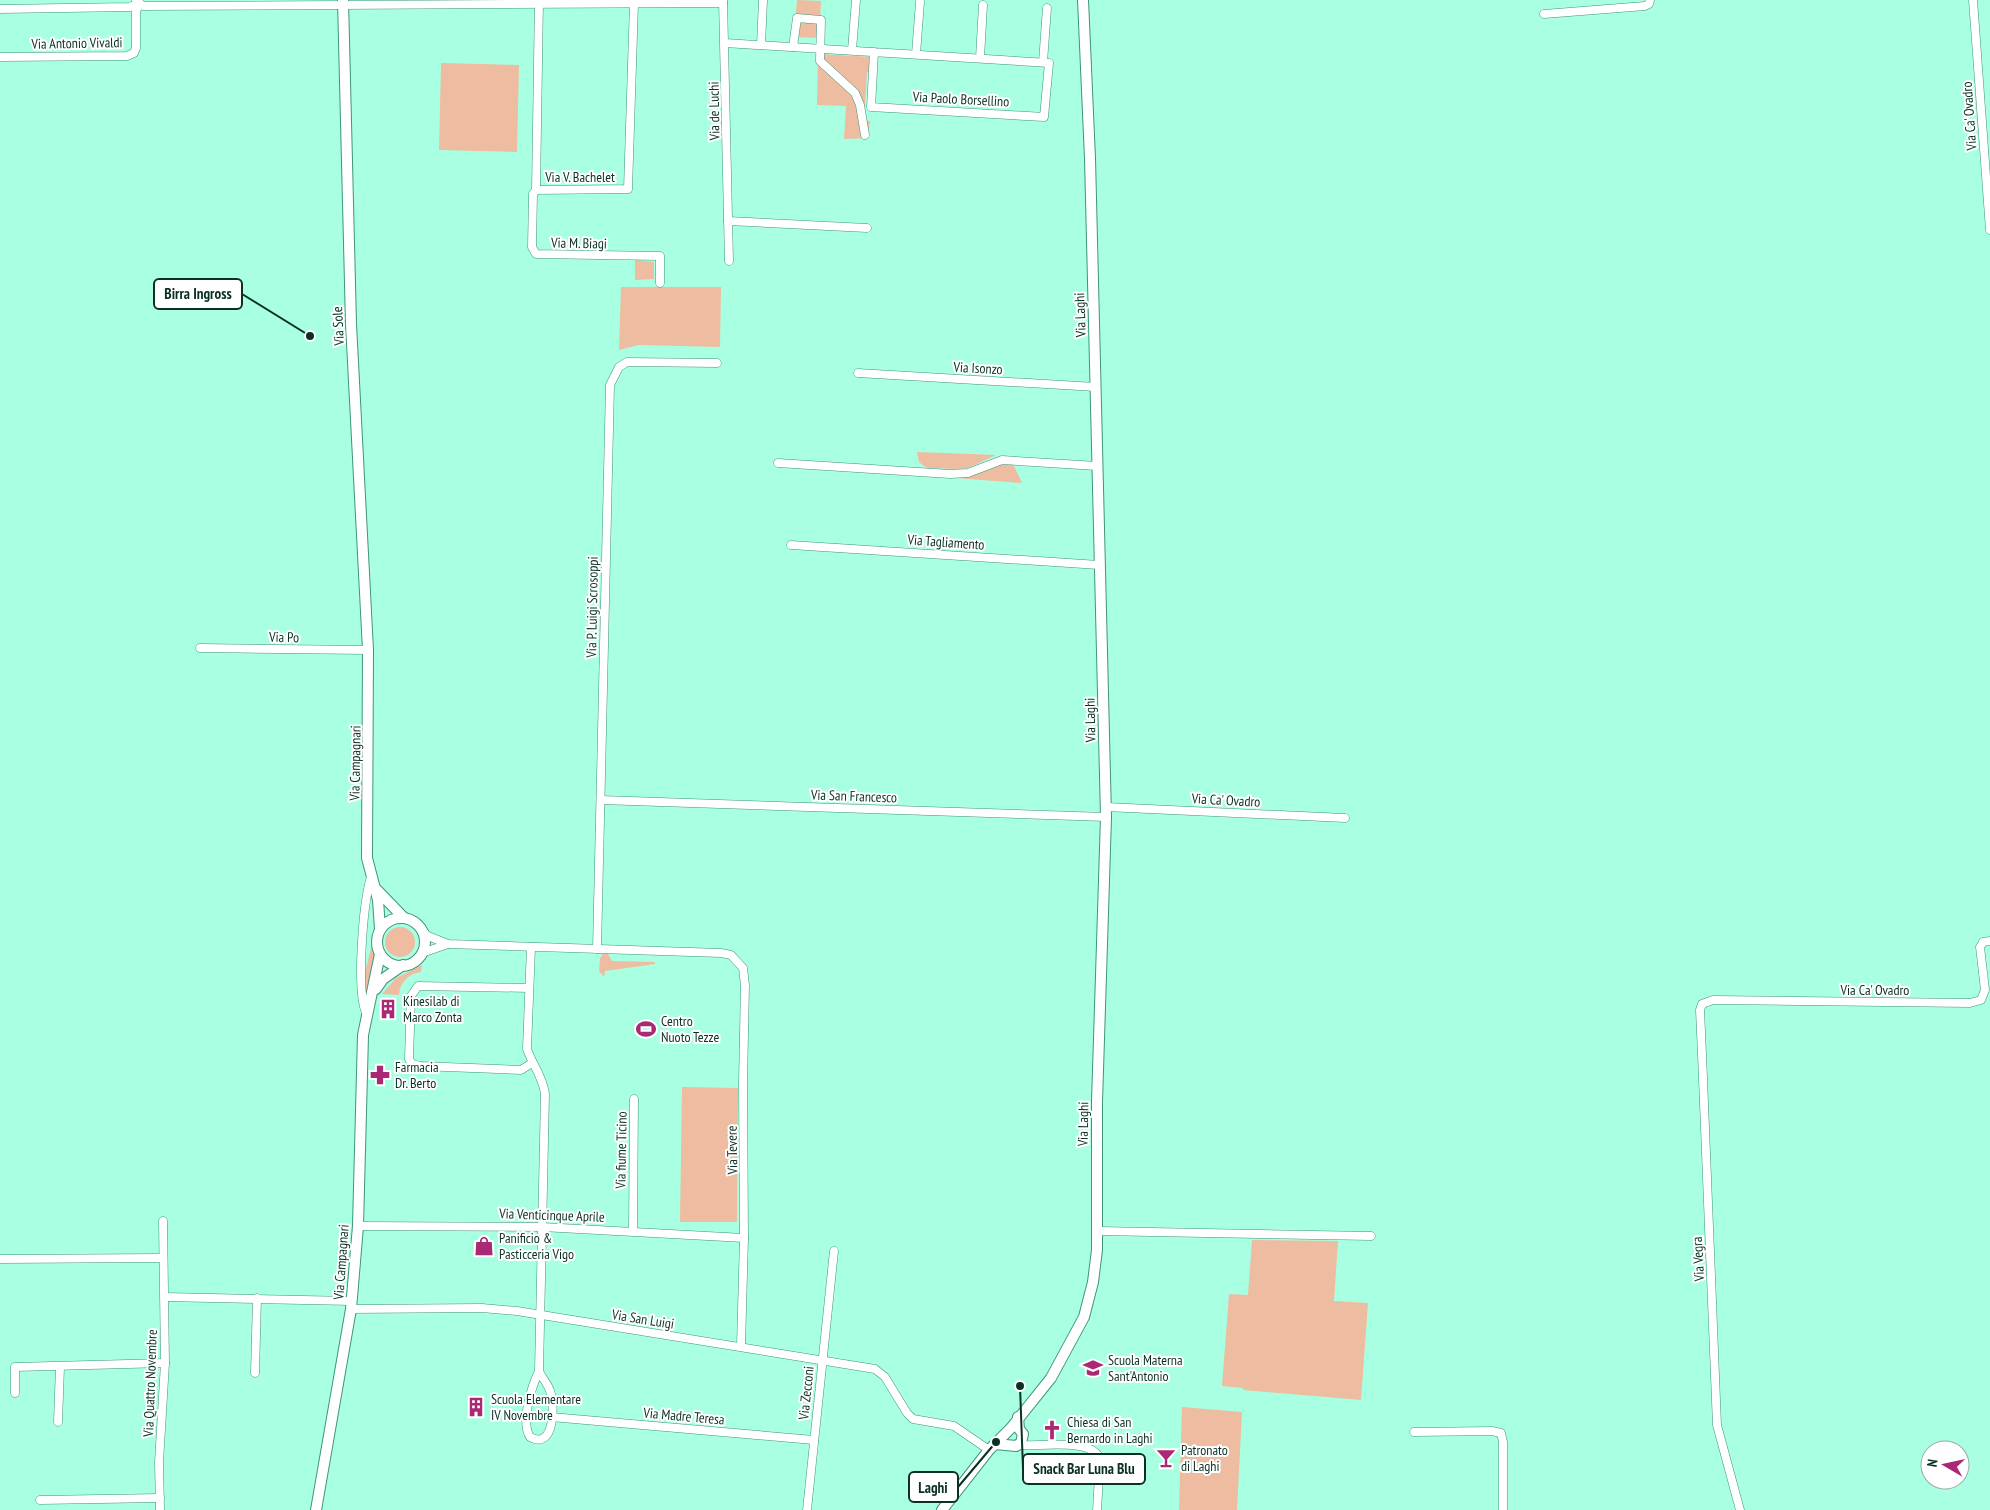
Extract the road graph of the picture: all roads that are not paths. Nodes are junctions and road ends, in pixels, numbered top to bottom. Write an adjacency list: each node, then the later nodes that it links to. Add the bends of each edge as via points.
1 (763, 0): 17 (street)
2 (856, 0): 20 (street)
3 (1083, 0): 35 (main road, Via Laghi)
4 (1650, 0): 15 (street, via 1645,6)
5 (1973, 0): 30 (street, Via Ca' Ovadro)
6 (539, 1): 8 (street); 9 (street); 27 (street, Via V. Bachelet)
7 (138, 2): 8 (street, via 143,6); 13 (street, via 130,7); 23 (street, Via Antonio Vivaldi, via 136,48 127,56)
8 (343, 2): 41 (main road, Via Sole, via 351,324)
9 (640, 2): 10 (street); 27 (street, Via V. Bachelet, via 628,189)
10 (723, 2): 16 (street, Via de Luchi)
11 (920, 2): 22 (street)
12 (983, 5): 24 (street)
13 (0, 8)
14 (1047, 8): 25 (street, Via Paolo Borsellino)
15 (1544, 14)
16 (725, 43): 17 (street); 28 (street, Via de Luchi)
17 (761, 45): 18 (street)
18 (794, 47): 19 (street); 19 (street, via 797,18 821,20)
19 (820, 49): 20 (street); 26 (street, via 820,61 858,98)
20 (852, 50): 21 (street)
21 (874, 52): 22 (street); 25 (street, Via Paolo Borsellino, via 871,107 1044,117 1049,63)
22 (916, 54): 24 (street)
23 (0, 57)
24 (980, 58): 25 (street)
25 (1043, 62)
26 (864, 135)
27 (536, 190): 32 (street, Via M. Biagi, via 533,194 532,246 536,254 660,256)
28 (728, 221): 29 (street); 31 (street, Via de Luchi)
29 (867, 228)
30 (1990, 230)
31 (729, 261)
32 (660, 283)
33 (717, 363): 42 (street, Via P. Luigi Scrosoppi, via 627,362 619,367 610,385)
34 (858, 373): 35 (street, Via Isonzo)
35 (1096, 387): 37 (main road, Via Laghi)
36 (778, 463): 37 (street, via 950,474 968,472 1002,460)
37 (1097, 466): 39 (main road, Via Laghi)
38 (792, 545): 39 (street, Via Tagliamento)
39 (1099, 565): 43 (main road, Via Laghi)
40 (200, 648): 41 (street, Via Po)
41 (368, 650): 45 (main road, Via Campagnari, via 367,858)
42 (601, 800): 43 (street, Via San Francesco); 53 (street, Via P. Luigi Scrosoppi)
43 (1106, 812): 44 (street, Via Ca' Ovadro); 66 (main road, Via Laghi, via 1097,1102)
44 (1345, 818)
45 (372, 875): 46 (main road, Via Campagnari); 60 (street, Via Campagnari, via 365,908 363,947 362,1002)
46 (375, 888): 47 (main road); 48 (main road, Via Campagnari)
47 (404, 918): 48 (main road, via 390,920); 49 (main road, via 418,925)
48 (380, 929): 55 (main road, via 377,942)
49 (422, 931): 51 (street); 54 (main road)
50 (1990, 942): 59 (street, Via Ca' Ovadro, via 1982,942 1980,947 1985,990 1981,1000 1970,1003 1713,1000)
51 (448, 944): 52 (street); 54 (street)
52 (531, 947): 53 (street); 57 (street)
53 (597, 949): 69 (street, Via Tevere, via 721,953 734,957 743,968 746,985)
54 (422, 953): 56 (main road)
55 (380, 954): 56 (main road, via 390,963); 58 (main road, Via Campagnari)
56 (402, 965): 58 (main road, Via Campagnari, via 383,979)
57 (529, 988): 61 (street, via 527,1050); 61 (street, via 418,986 411,996 409,1059 412,1064 420,1066 521,1070)
58 (372, 994): 60 (main road, Via Campagnari)
59 (1702, 1004): 98 (street, Via Vegra, via 1717,1425)
60 (366, 1013): 64 (main road, Via Campagnari)
61 (532, 1063): 65 (street, via 544,1080 545,1094)
62 (634, 1099): 67 (street, Via fiume Ticino)
63 (163, 1221): 71 (street, Via Quattro Novembre)
64 (358, 1226): 65 (street, Via Venticinque Aprile); 75 (main road, Via Campagnari)
65 (542, 1226): 67 (street, Via Venticinque Aprile); 76 (street)
66 (1098, 1230): 68 (street); 87 (main road, Via Laghi, via 1093,1282 1084,1317 1047,1384 1018,1417)
67 (633, 1231): 69 (street, Via Venticinque Aprile)
68 (1371, 1236)
69 (744, 1238): 77 (street, Via Tevere)
70 (834, 1251): 78 (street)
71 (163, 1258): 72 (street); 73 (street, Via Quattro Novembre)
72 (0, 1259)
73 (165, 1298): 74 (street, Via San Luigi); 79 (street, Via Quattro Novembre)
74 (256, 1298): 75 (street, Via San Luigi); 82 (street)
75 (352, 1305): 76 (street, Via San Luigi, via 482,1308); 93 (main road, Via Campagnari)
76 (540, 1315): 77 (street, Via San Luigi); 81 (street)
77 (740, 1346): 78 (street, Via San Luigi)
78 (823, 1359): 88 (street, Via Zecconi); 89 (street, Via Zecconi, via 875,1369 885,1377 913,1419 954,1426)
79 (165, 1363): 80 (street); 90 (street, Via Quattro Novembre)
80 (60, 1367): 83 (street, via 15,1367); 85 (street)
81 (539, 1370): 84 (street, via 550,1390); 84 (street, via 529,1395 528,1435 538,1440 546,1438)
82 (255, 1373)
83 (15, 1393)
84 (551, 1417): 88 (street, Via Madre Teresa)
85 (58, 1422)
86 (1414, 1432): 97 (street, via 1501,1433)
87 (1014, 1436): 89 (main road); 96 (street, via 1033,1446 1082,1447 1098,1453)
88 (814, 1440): 94 (street, Via Zecconi)
89 (992, 1447): 95 (main road)
90 (160, 1498): 91 (street); 92 (street, Via Quattro Novembre)
91 (40, 1500)
92 (160, 1510)
93 (316, 1510)
94 (807, 1510)
95 (942, 1510)
96 (1097, 1510)
97 (1502, 1510)
98 (1740, 1510)

